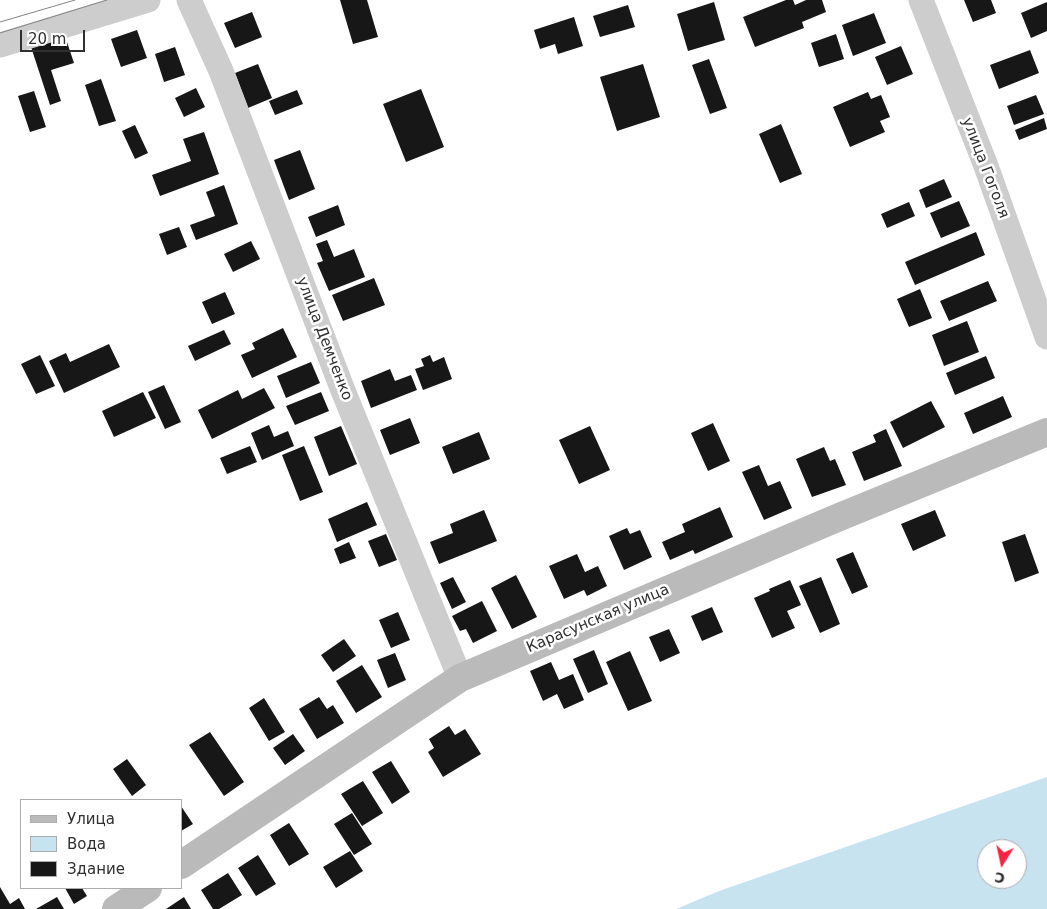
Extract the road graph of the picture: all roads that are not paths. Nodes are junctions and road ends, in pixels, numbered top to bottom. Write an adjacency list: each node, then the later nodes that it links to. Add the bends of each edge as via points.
1 (148, 0): 4 (street)
2 (189, 0): 7 (street, улица Демченко, via 221,71 342,388)
3 (921, 0): 5 (street, улица Гоголя, via 986,166)
4 (0, 45)
5 (1047, 337)
6 (1047, 432): 7 (street, Карасунская улица)
7 (460, 678): 8 (street, Карасунская улица)
8 (182, 864)
9 (146, 889): 10 (street)
10 (116, 909)

